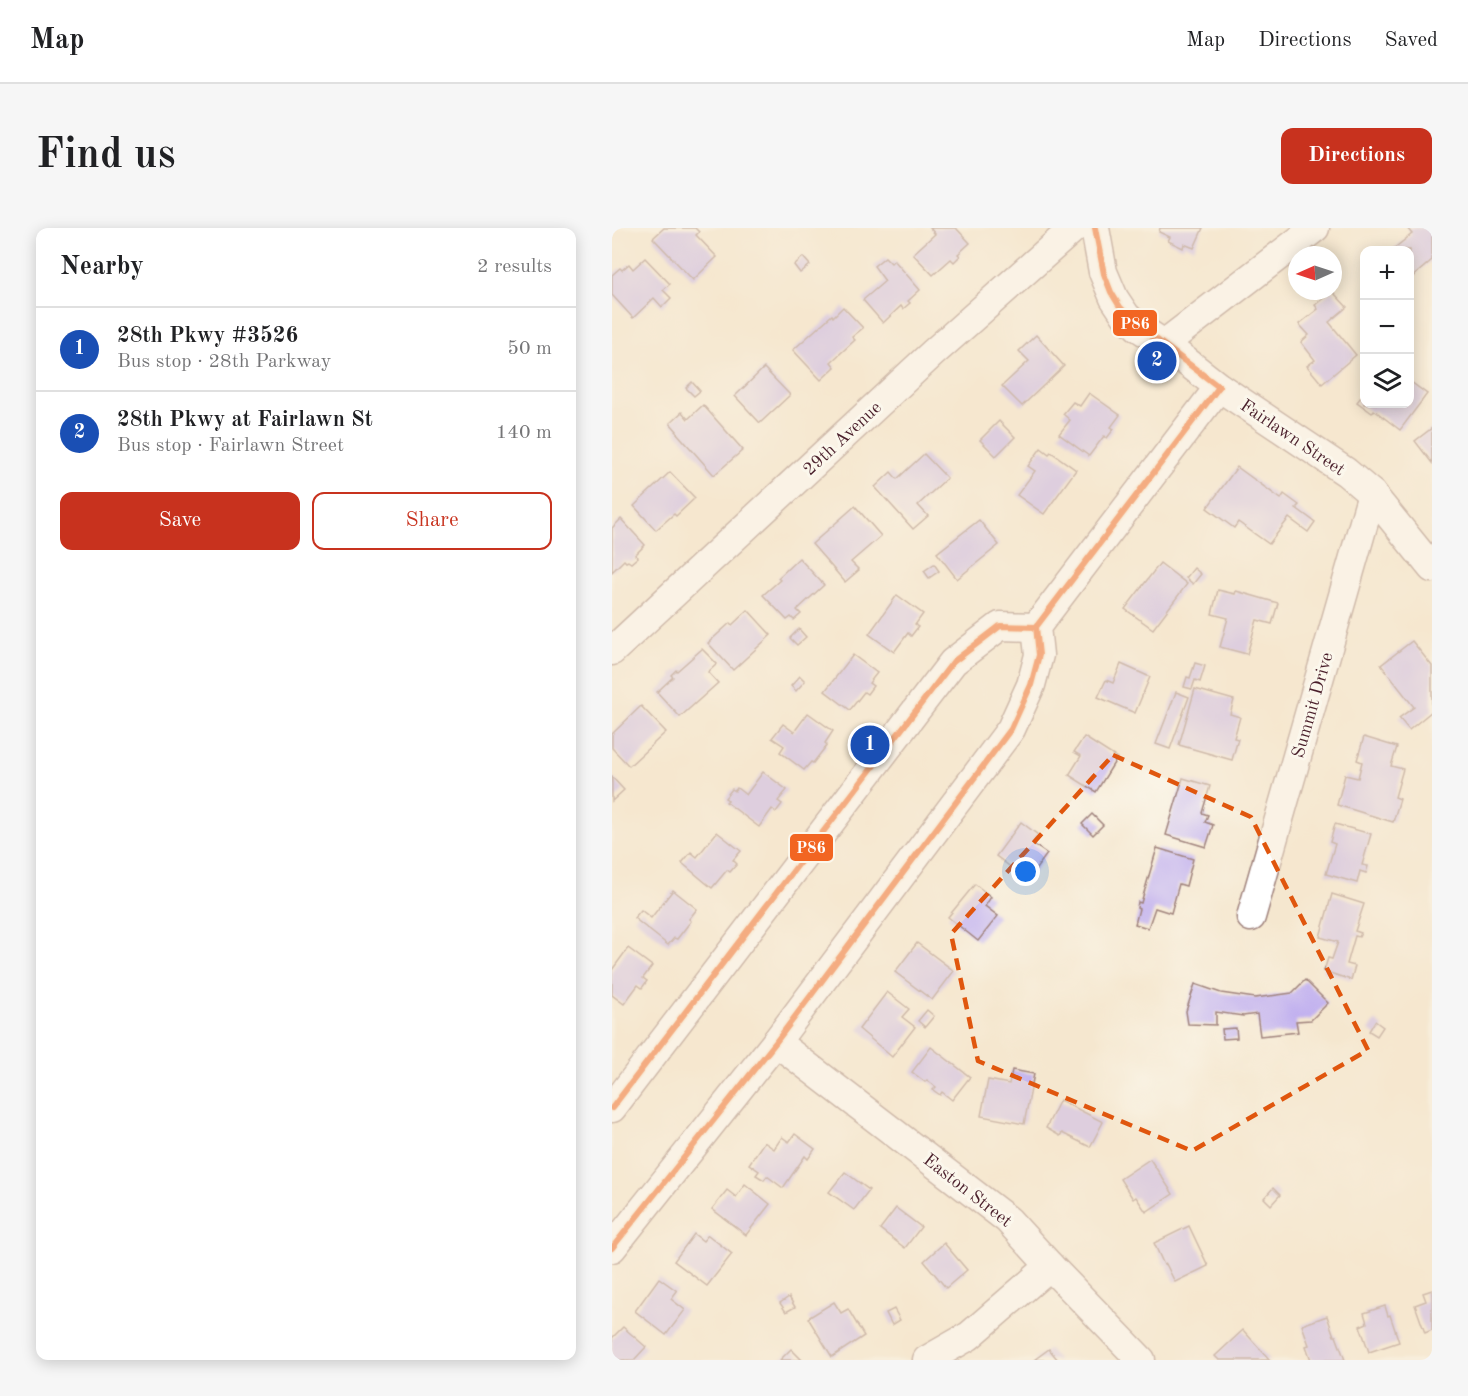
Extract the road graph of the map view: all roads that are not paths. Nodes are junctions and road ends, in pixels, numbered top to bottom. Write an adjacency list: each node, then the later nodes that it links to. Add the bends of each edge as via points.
1 (1074, 228): 9 (street, 29th Avenue, via 933,353)
2 (1095, 228): 4 (street, Fairlawn Street, via 1103,272 1114,298 1126,316)
3 (1315, 228): 4 (street)
4 (1164, 344): 5 (street, Fairlawn Street)
5 (1219, 387): 6 (street, Fairlawn Street, via 1346,472); 8 (street)
6 (1372, 494): 7 (street, Fairlawn Street); 10 (street, Summit Drive)
7 (1432, 568)
8 (1036, 627): 11 (street, via 1039,655 1031,685 1011,729); 12 (street, via 1000,626 953,662)
9 (612, 651)
10 (1251, 917)
11 (776, 1042): 13 (street); 14 (street, Easton Street, via 1008,1220)
12 (612, 1108)
13 (612, 1248)
14 (1050, 1266): 15 (street, via 969,1336); 16 (street, Easton Street)
15 (927, 1360)
16 (1141, 1360)

